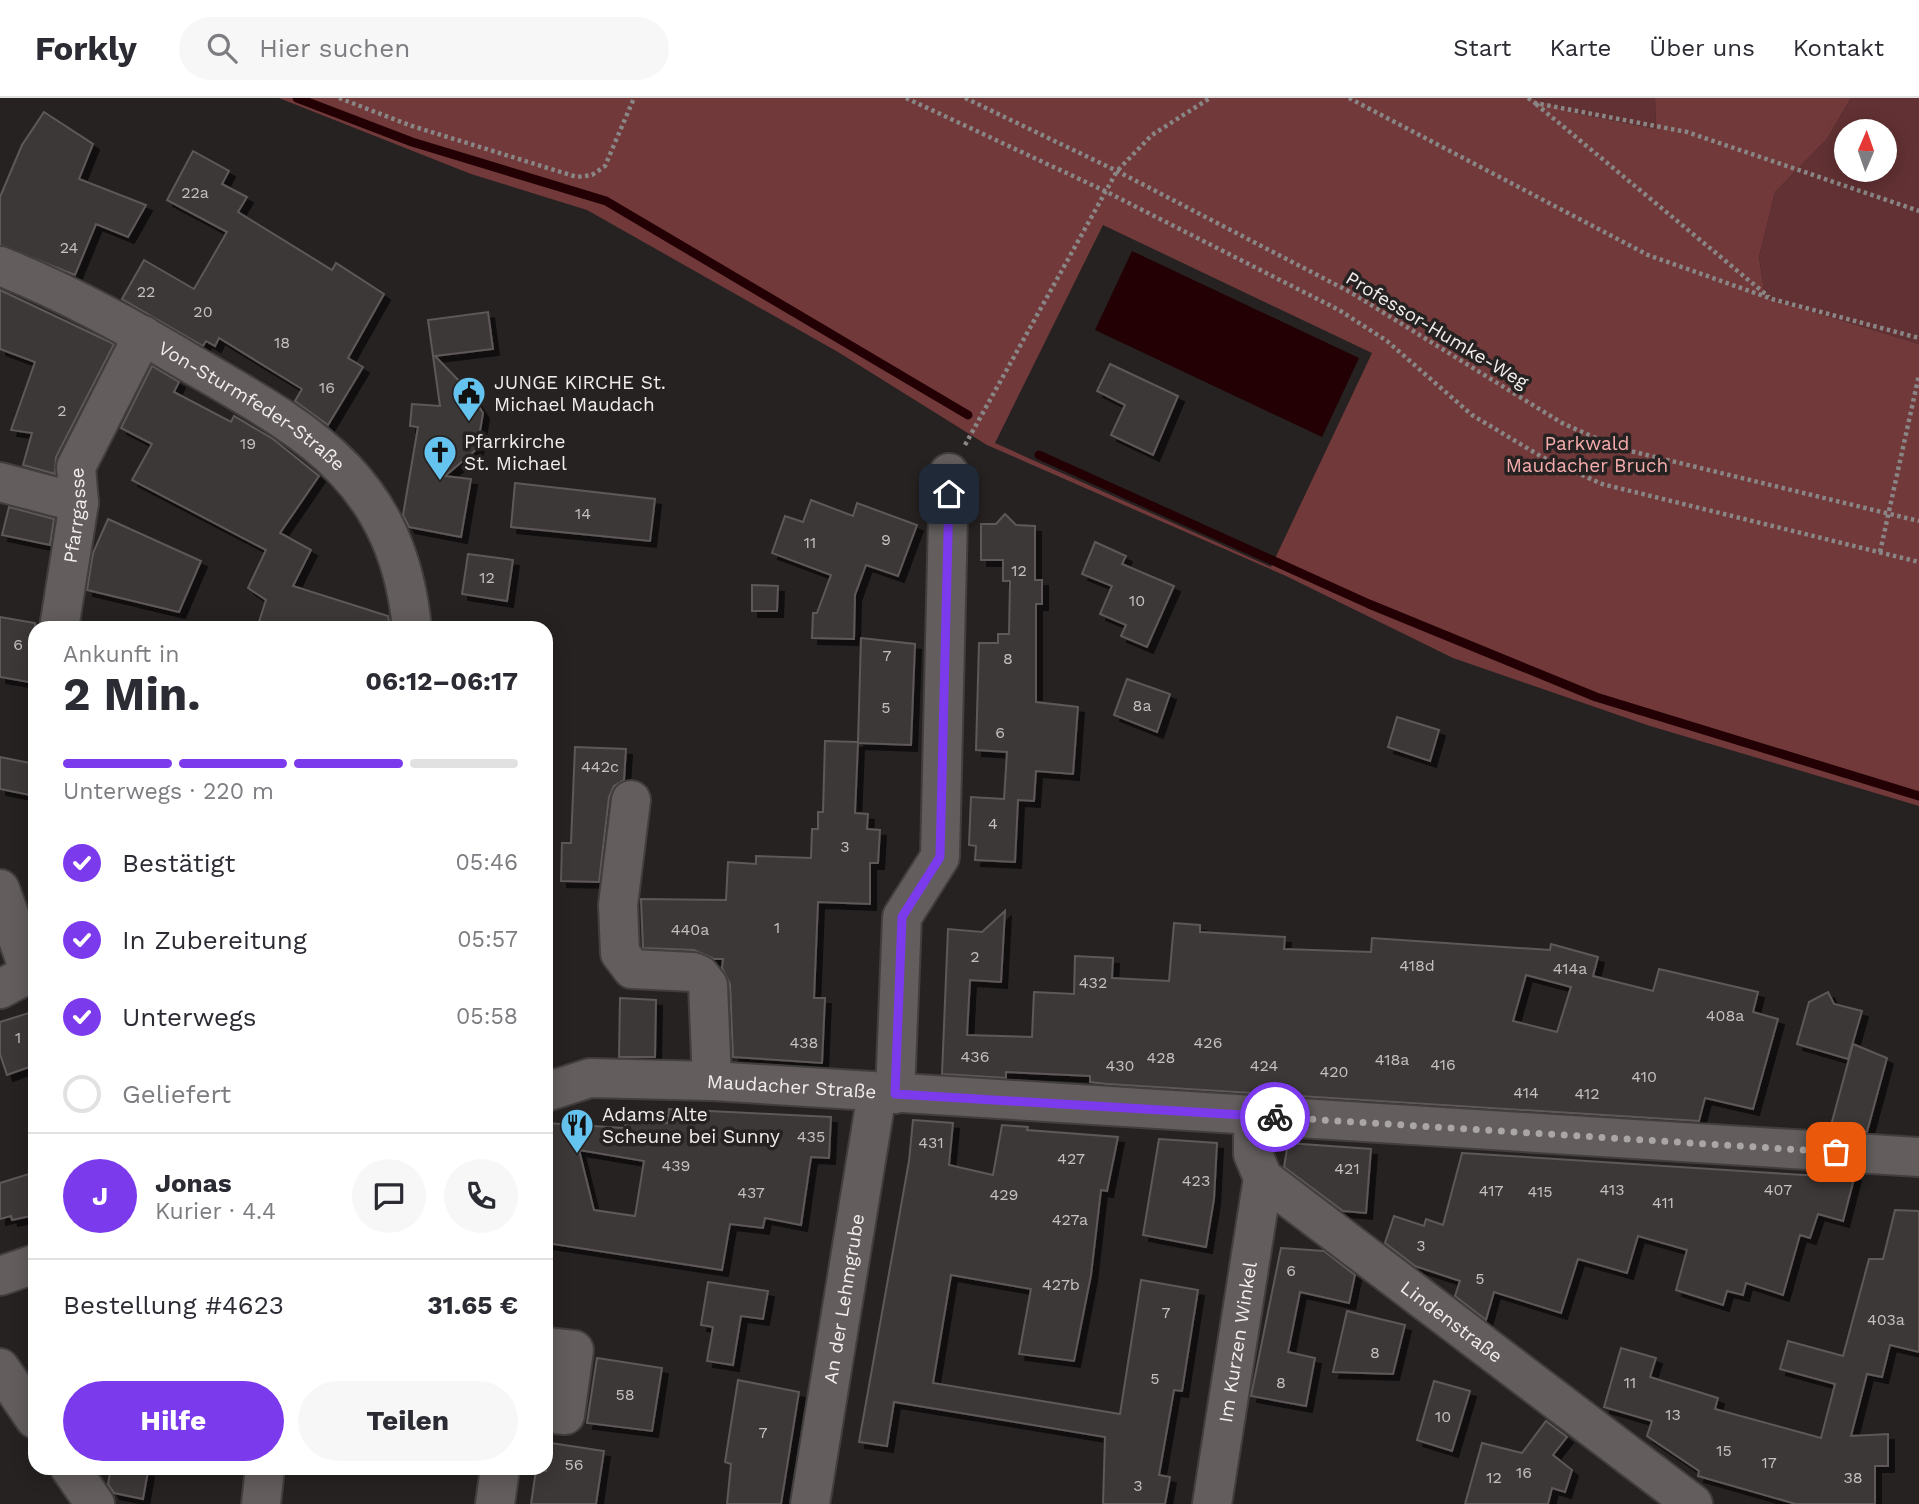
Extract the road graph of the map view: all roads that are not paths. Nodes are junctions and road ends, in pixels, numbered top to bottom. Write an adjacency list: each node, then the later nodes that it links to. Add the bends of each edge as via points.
1 (0, 266): 2 (street, Von-Sturmfeder-Straße, via 88,303)
2 (143, 335): 5 (street, Pfarrgasse, via 76,467); 7 (street, Von-Sturmfeder-Straße, via 275,412 317,441 349,472 391,541)
3 (949, 473): 13 (street, An der Lehmgrube, via 940,857 902,917)
4 (0, 482): 5 (street)
5 (79, 503): 6 (street, Pfarrgasse)
6 (60, 621)
7 (411, 621)
8 (631, 800): 11 (street, via 618,905 620,953 632,969 693,972 708,985)
9 (0, 889): 10 (street)
10 (22, 978)
11 (712, 1081): 12 (street, Maudacher Straße, via 590,1078); 13 (street, Maudacher Straße)
12 (553, 1090)
13 (886, 1093): 14 (street, Maudacher Straße); 29 (street, An der Lehmgrube)
14 (1253, 1116): 15 (street, Maudacher Straße); 16 (street, via 1253,1154)
15 (1919, 1157)
16 (1263, 1178): 30 (street, Im Kurzen Winkel); 31 (street, Lindenstraße)
17 (28, 1266): 18 (street)
18 (0, 1276)
19 (553, 1348): 22 (street, via 574,1350 565,1415)
20 (0, 1368): 21 (street)
21 (28, 1409)
22 (553, 1414)
23 (75, 1475): 26 (street)
24 (264, 1475): 27 (street)
25 (499, 1475): 28 (street)
26 (95, 1504)
27 (261, 1504)
28 (495, 1504)
29 (810, 1504)
30 (1212, 1504)
31 (1693, 1504)

